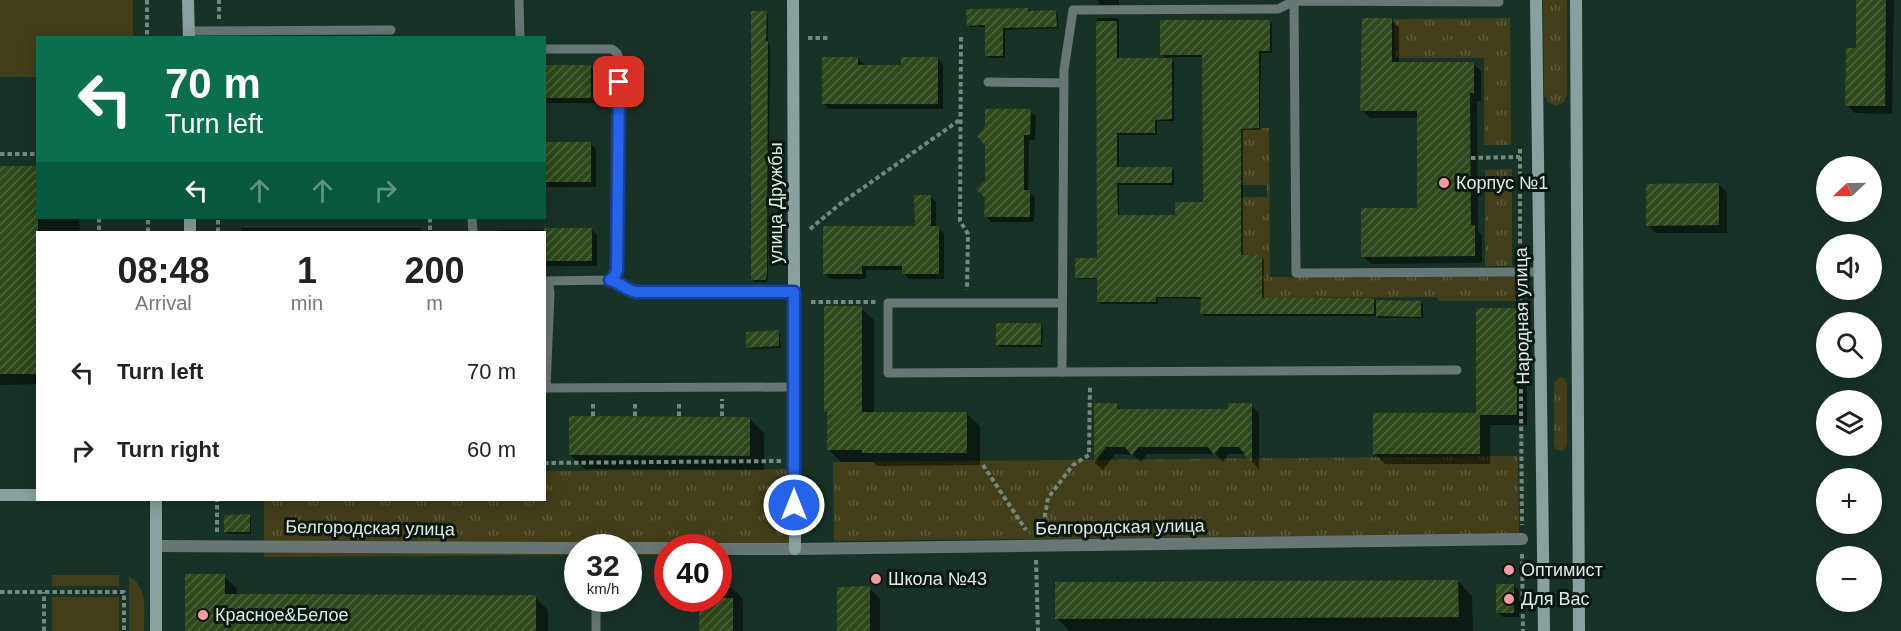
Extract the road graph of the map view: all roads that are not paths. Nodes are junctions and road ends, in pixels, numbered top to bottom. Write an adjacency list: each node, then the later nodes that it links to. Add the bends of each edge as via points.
1 (188, 0): 9 (street)
2 (519, 0): 10 (lane)
3 (793, 0): 18 (street, улица Дружбы)
4 (1536, 0): 14 (street, Народная улица)
5 (1576, 0): 37 (street)
6 (1294, 1): 7 (lane); 13 (lane, via 1278,9 1073,10); 14 (lane, via 1296,273)
7 (1499, 2)
8 (391, 30): 9 (lane)
9 (188, 34)
10 (520, 36)
11 (546, 49): 15 (lane, via 609,49 619,56 617,270)
12 (988, 82): 13 (lane)
13 (1064, 82): 19 (lane)
14 (1540, 272): 36 (street, Народная улица)
15 (610, 280): 16 (lane); 18 (lane, via 637,292)
16 (546, 281)
17 (546, 283): 20 (lane, via 550,293)
18 (794, 292): 23 (street, улица Дружбы)
19 (1062, 303): 22 (lane); 22 (lane, via 888,303 888,373)
20 (546, 369)
21 (1457, 370): 22 (lane)
22 (1062, 372)
23 (794, 387): 24 (lane); 32 (street, улица Дружбы)
24 (546, 388)
25 (0, 495): 26 (street)
26 (36, 495)
27 (156, 501): 29 (street)
28 (1522, 539): 32 (street, Белгородская улица)
29 (156, 546): 30 (street, Белгородская улица); 34 (street)
30 (564, 548)
31 (732, 549): 32 (street, Белгородская улица)
32 (795, 549)
33 (596, 612): 35 (lane)
34 (156, 631)
35 (596, 631)
36 (1544, 631)
37 (1580, 631)

